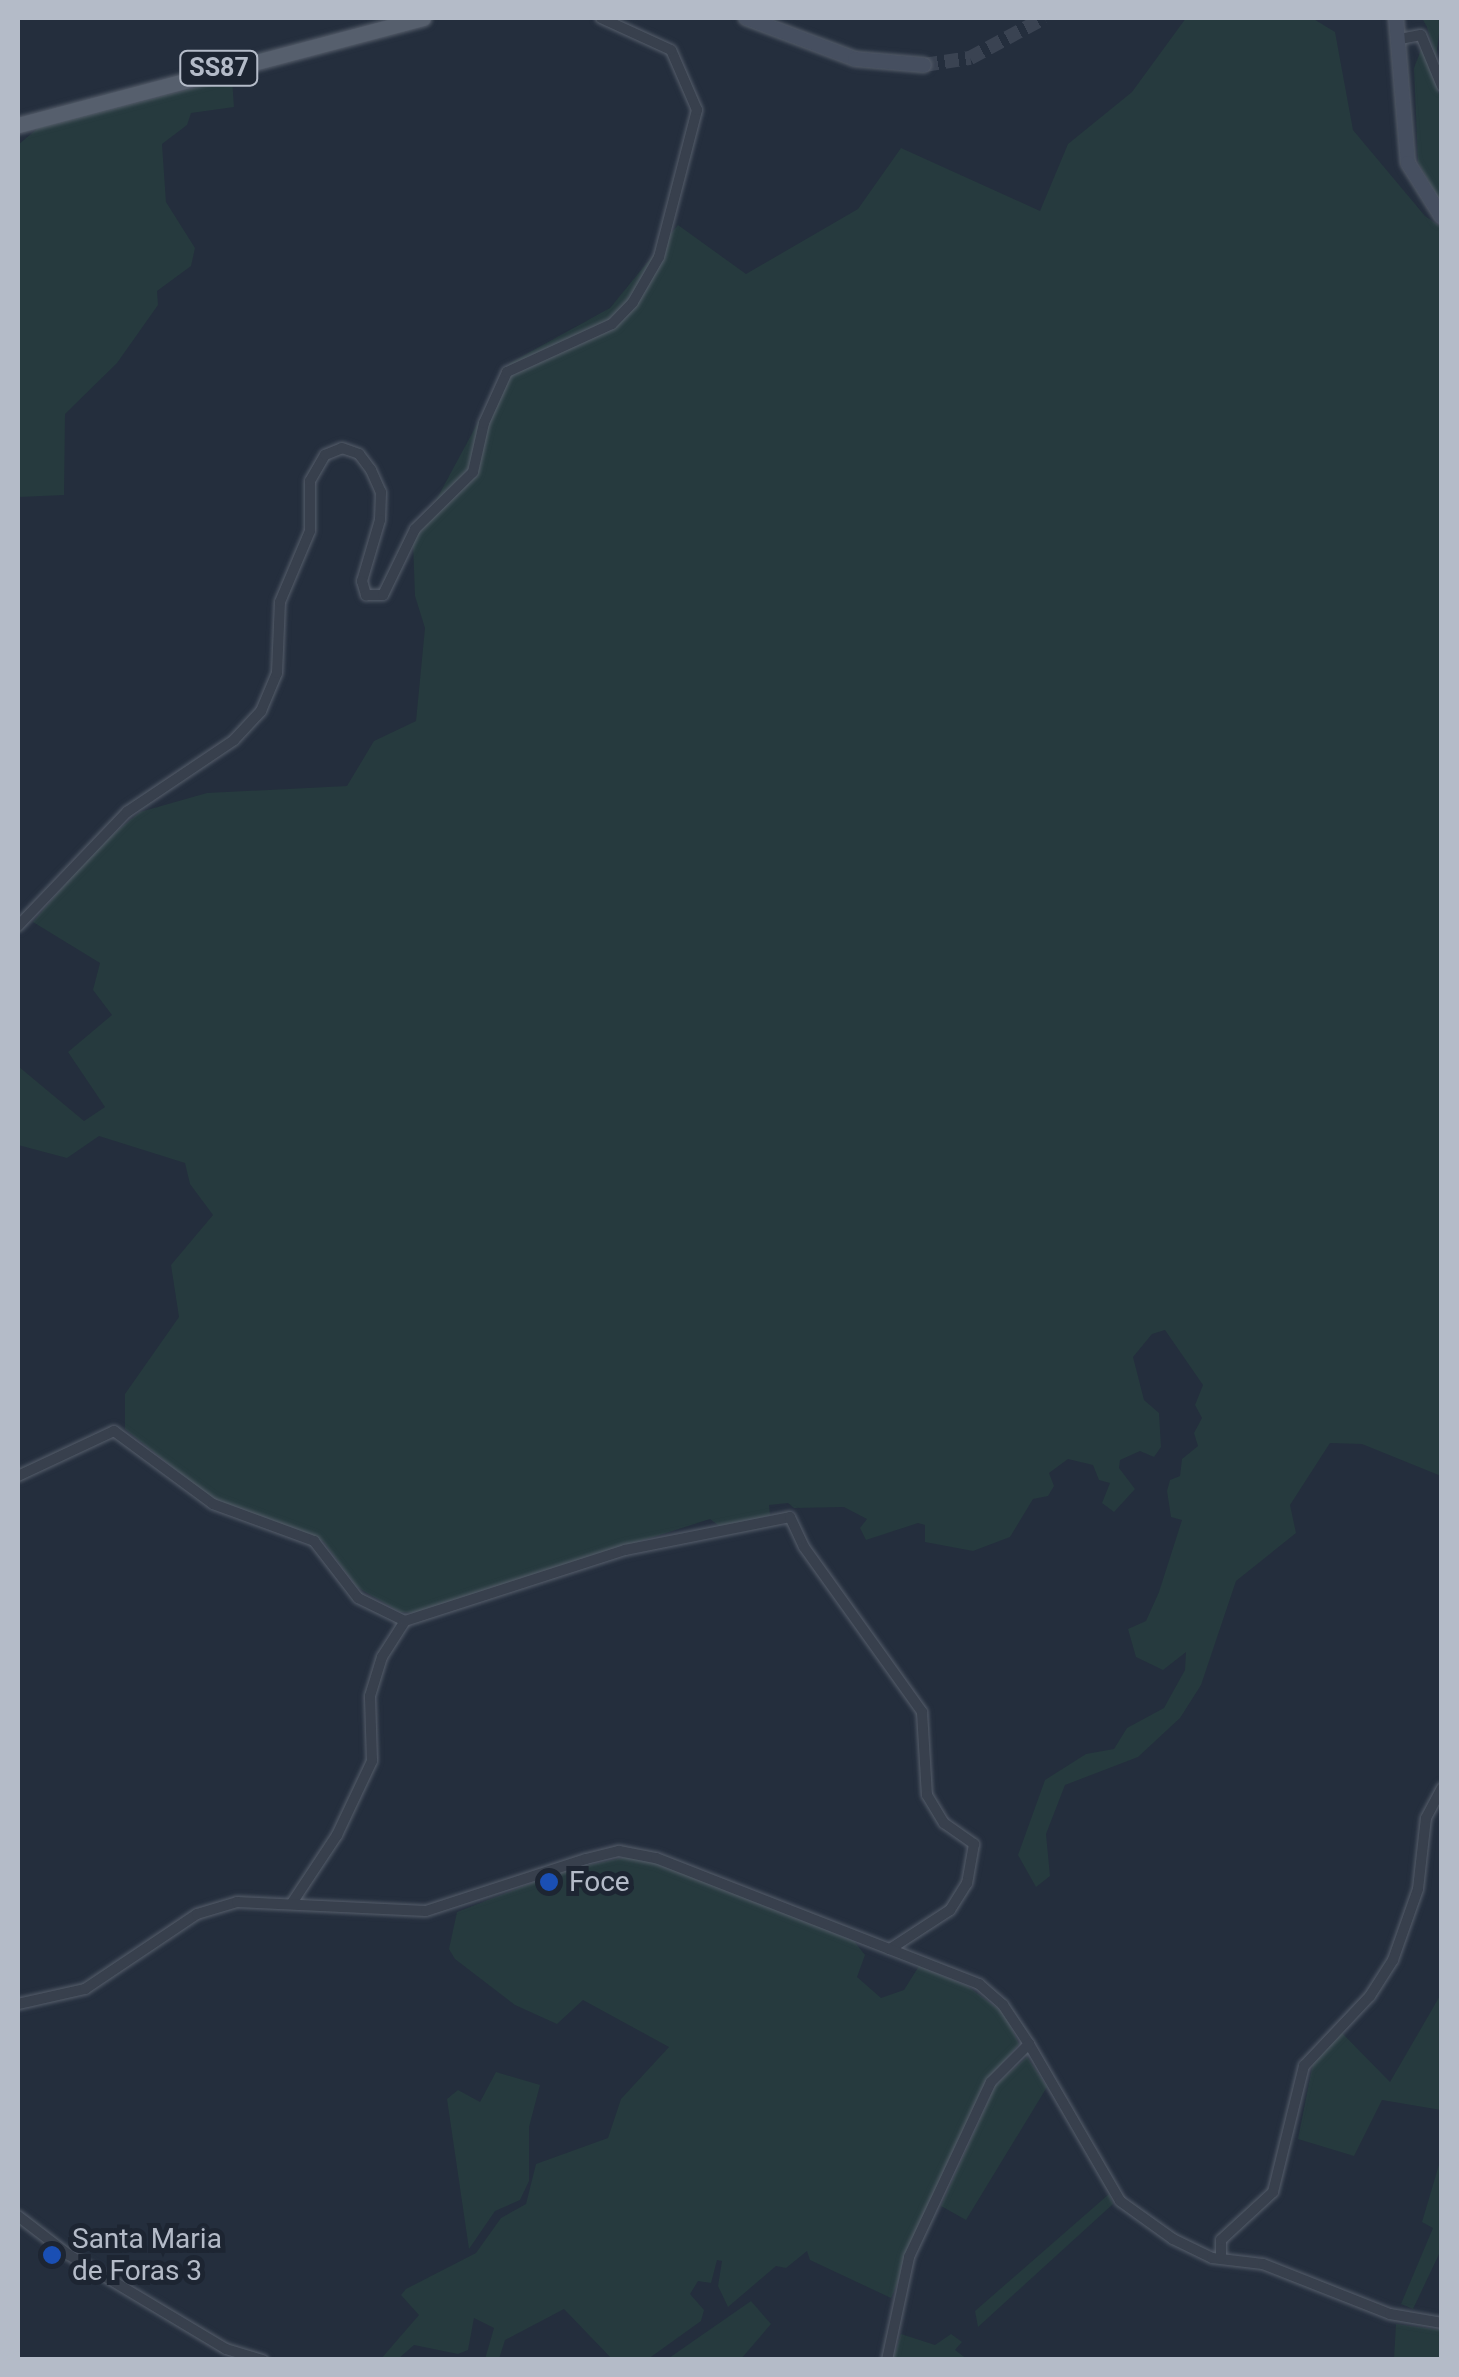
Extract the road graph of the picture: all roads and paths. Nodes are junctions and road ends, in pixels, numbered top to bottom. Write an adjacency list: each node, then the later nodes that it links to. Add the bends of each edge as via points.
1 (422, 18): 8 (main road, SS87)
2 (601, 18): 10 (street, via 670,50 697,110 659,257 632,302 612,324 507,372 484,423 474,472 415,529 383,595 366,594 362,582 380,520 372,470 359,454 342,448 325,455 310,481 310,531 280,602 277,674 261,711 234,740 126,812)
3 (746, 18): 6 (main road, via 855,58)
4 (1396, 18): 5 (main road)
5 (1400, 39): 7 (street, via 1421,34); 9 (main road, via 1408,164)
6 (924, 65)
7 (1442, 86)
8 (18, 125)
9 (1442, 218)
10 (18, 926)
11 (18, 1476): 12 (street, via 114,1431 214,1504 314,1541 358,1598)
12 (405, 1621): 14 (street, via 382,1657 370,1696 372,1762 337,1835); 15 (street, via 625,1550 790,1517 804,1547 922,1712 926,1794 944,1822 974,1844 958,1900 932,1925)
13 (1442, 1788): 19 (street, via 1426,1818 1418,1889 1386,1976 1304,2066 1273,2192 1221,2240)
14 (292, 1903): 15 (street, via 426,1910 619,1851 656,1858); 16 (street, via 238,1902 197,1914 85,1989)
15 (890, 1949): 17 (street, via 979,1984)
16 (18, 2004)
17 (1029, 2044): 19 (street, via 1120,2202 1173,2239); 22 (street, via 991,2082 909,2257)
18 (18, 2216): 21 (street, via 69,2255 226,2349)
19 (1221, 2258): 20 (street, via 1263,2264 1374,2309)
20 (1442, 2323)
21 (263, 2360)
22 (887, 2360)

